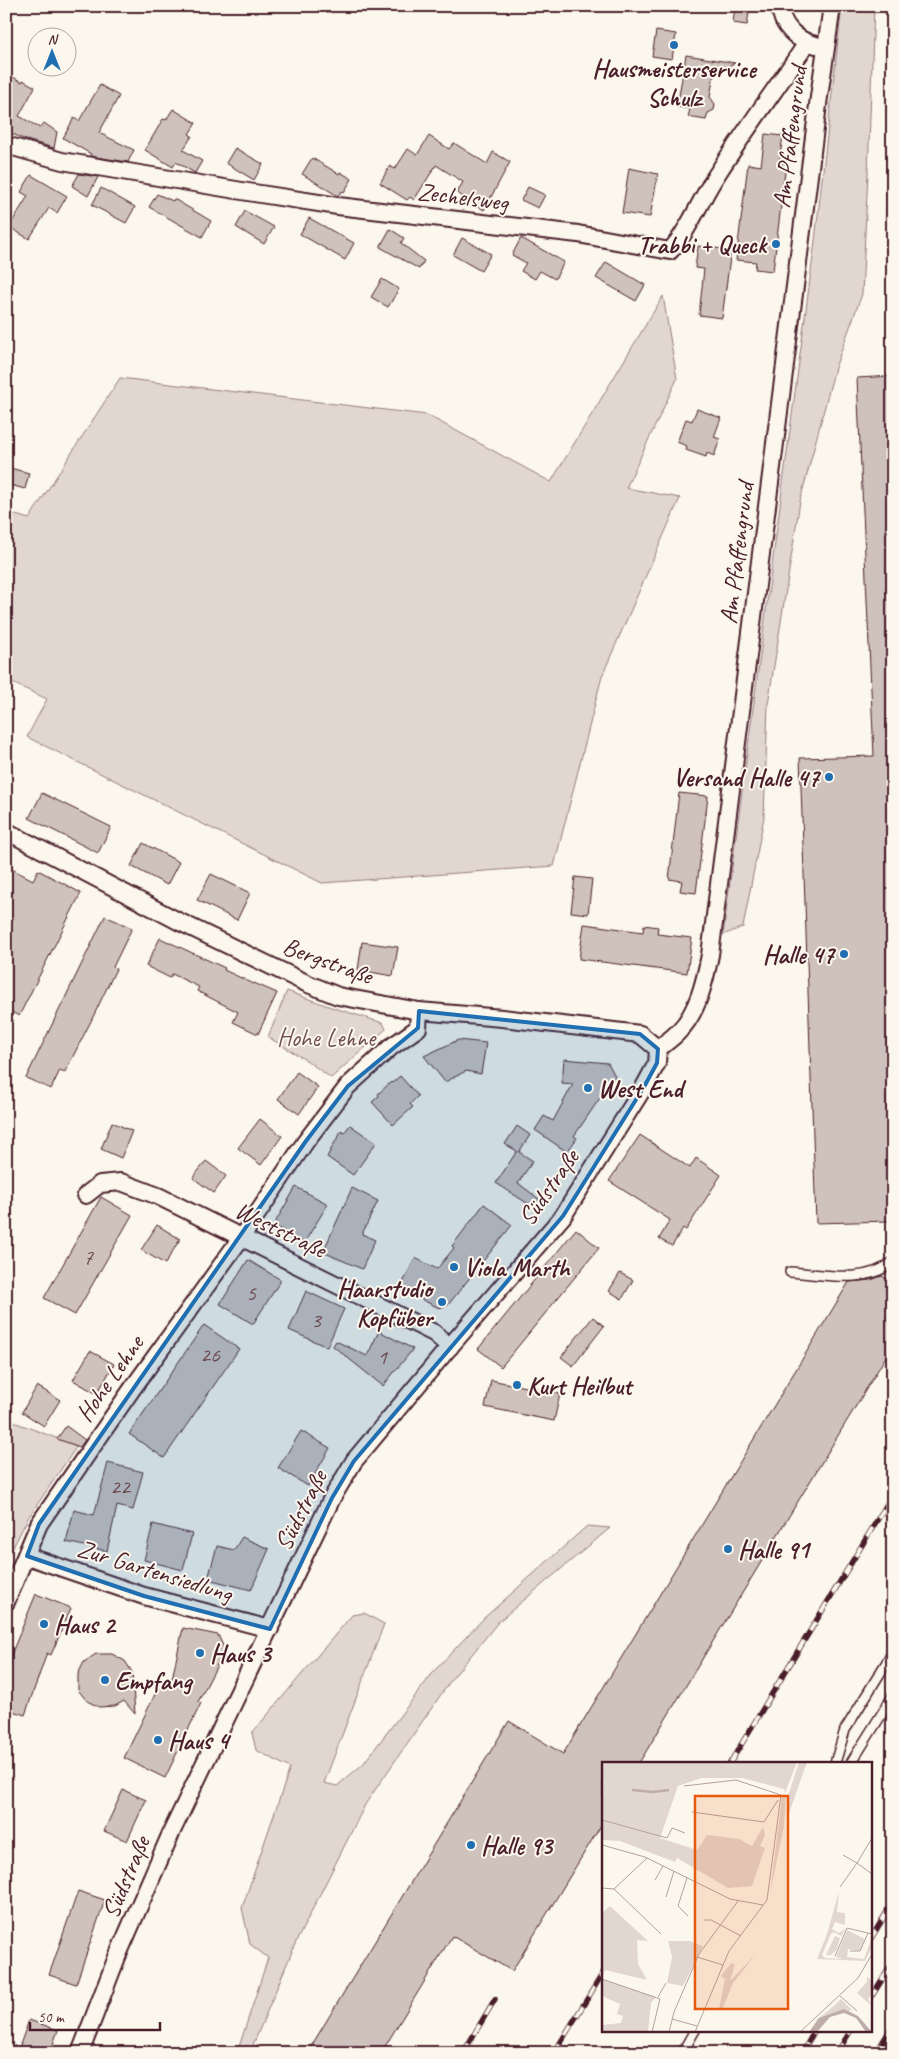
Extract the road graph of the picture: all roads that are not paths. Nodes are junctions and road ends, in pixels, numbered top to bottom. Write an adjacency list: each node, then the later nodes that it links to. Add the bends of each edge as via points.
1 (780, 6): 3 (street, Am Pfaffengrund, via 780,16 792,33)
2 (832, 6): 4 (street, Am Pfaffengrund)
3 (807, 44): 4 (street, Am Pfaffengrund); 5 (street, Zechelsweg, via 750,123 670,251 578,234 244,192 62,160)
4 (826, 48): 8 (street, Am Pfaffengrund, via 710,955 695,1007 680,1031)
5 (6, 145)
6 (6, 831): 7 (street, Bergstraße, via 306,983 338,996)
7 (419, 1011): 8 (street, Bergstraße, via 640,1034); 10 (street, Hohe Lehne, via 418,1028 391,1047 342,1093)
8 (658, 1049): 13 (street, Südstraße, via 657,1062 644,1086 563,1216)
9 (86, 1195): 10 (street, Weststraße, via 100,1184 121,1182 158,1196)
10 (242, 1238): 13 (street, Weststraße, via 434,1333); 14 (street, Hohe Lehne, via 39,1524)
11 (893, 1262): 12 (lane, via 882,1271 859,1277)
12 (790, 1272)
13 (450, 1347): 16 (street, Südstraße, via 354,1462 332,1498)
14 (27, 1556): 15 (street, Hohe Lehne); 16 (street, Zur Gartensiedlung, via 144,1596)
15 (6, 1602)
16 (270, 1629): 22 (street, Südstraße, via 172,1831 117,1957)
17 (893, 1652): 19 (lane, via 845,1730)
18 (893, 1696): 20 (lane)
19 (834, 1762)
20 (852, 1762)
21 (694, 2032): 23 (lane)
22 (80, 2053)
23 (682, 2053)

